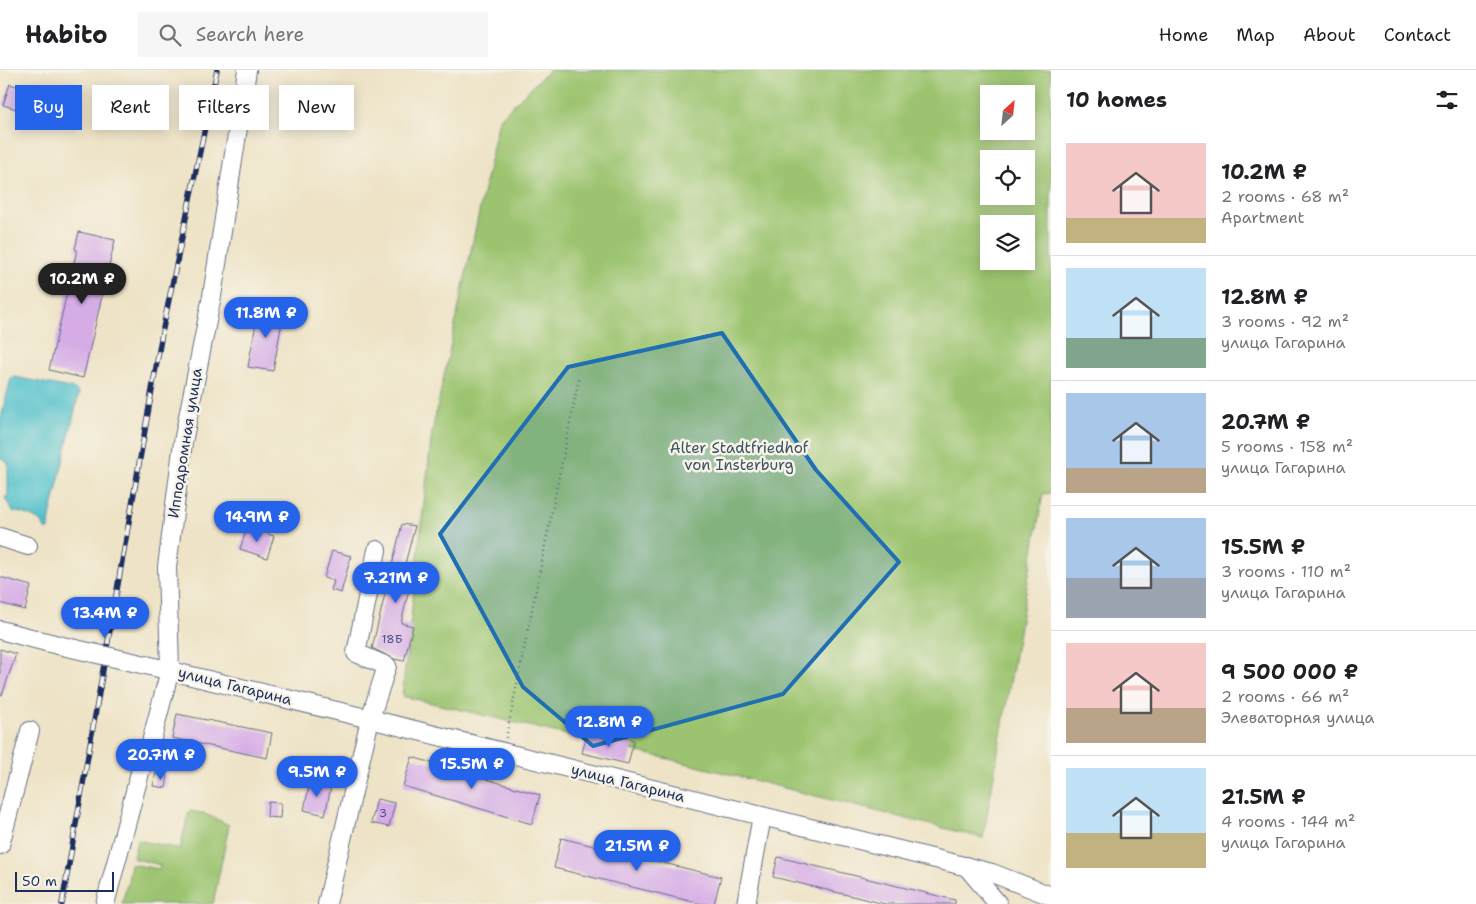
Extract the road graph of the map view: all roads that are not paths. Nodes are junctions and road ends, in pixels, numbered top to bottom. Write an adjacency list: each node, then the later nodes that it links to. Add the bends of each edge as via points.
1 (247, 70): 6 (street, Ипподромная улица, via 212,296 183,442 167,566)
2 (0, 537): 3 (street)
3 (28, 546)
4 (377, 550): 7 (street, via 356,653 387,666)
5 (0, 630): 6 (street, улица Гагарина, bridge)
6 (170, 670): 7 (street, улица Гагарина); 13 (street, Ипподромная улица)
7 (370, 719): 9 (street, улица Гагарина); 14 (street)
8 (30, 731): 10 (street)
9 (762, 816): 11 (street, улица Гагарина); 15 (street)
10 (0, 845)
11 (966, 866): 12 (street, улица Гагарина); 16 (street)
12 (1051, 896)
13 (105, 904)
14 (327, 904)
15 (746, 904)
16 (998, 904)

